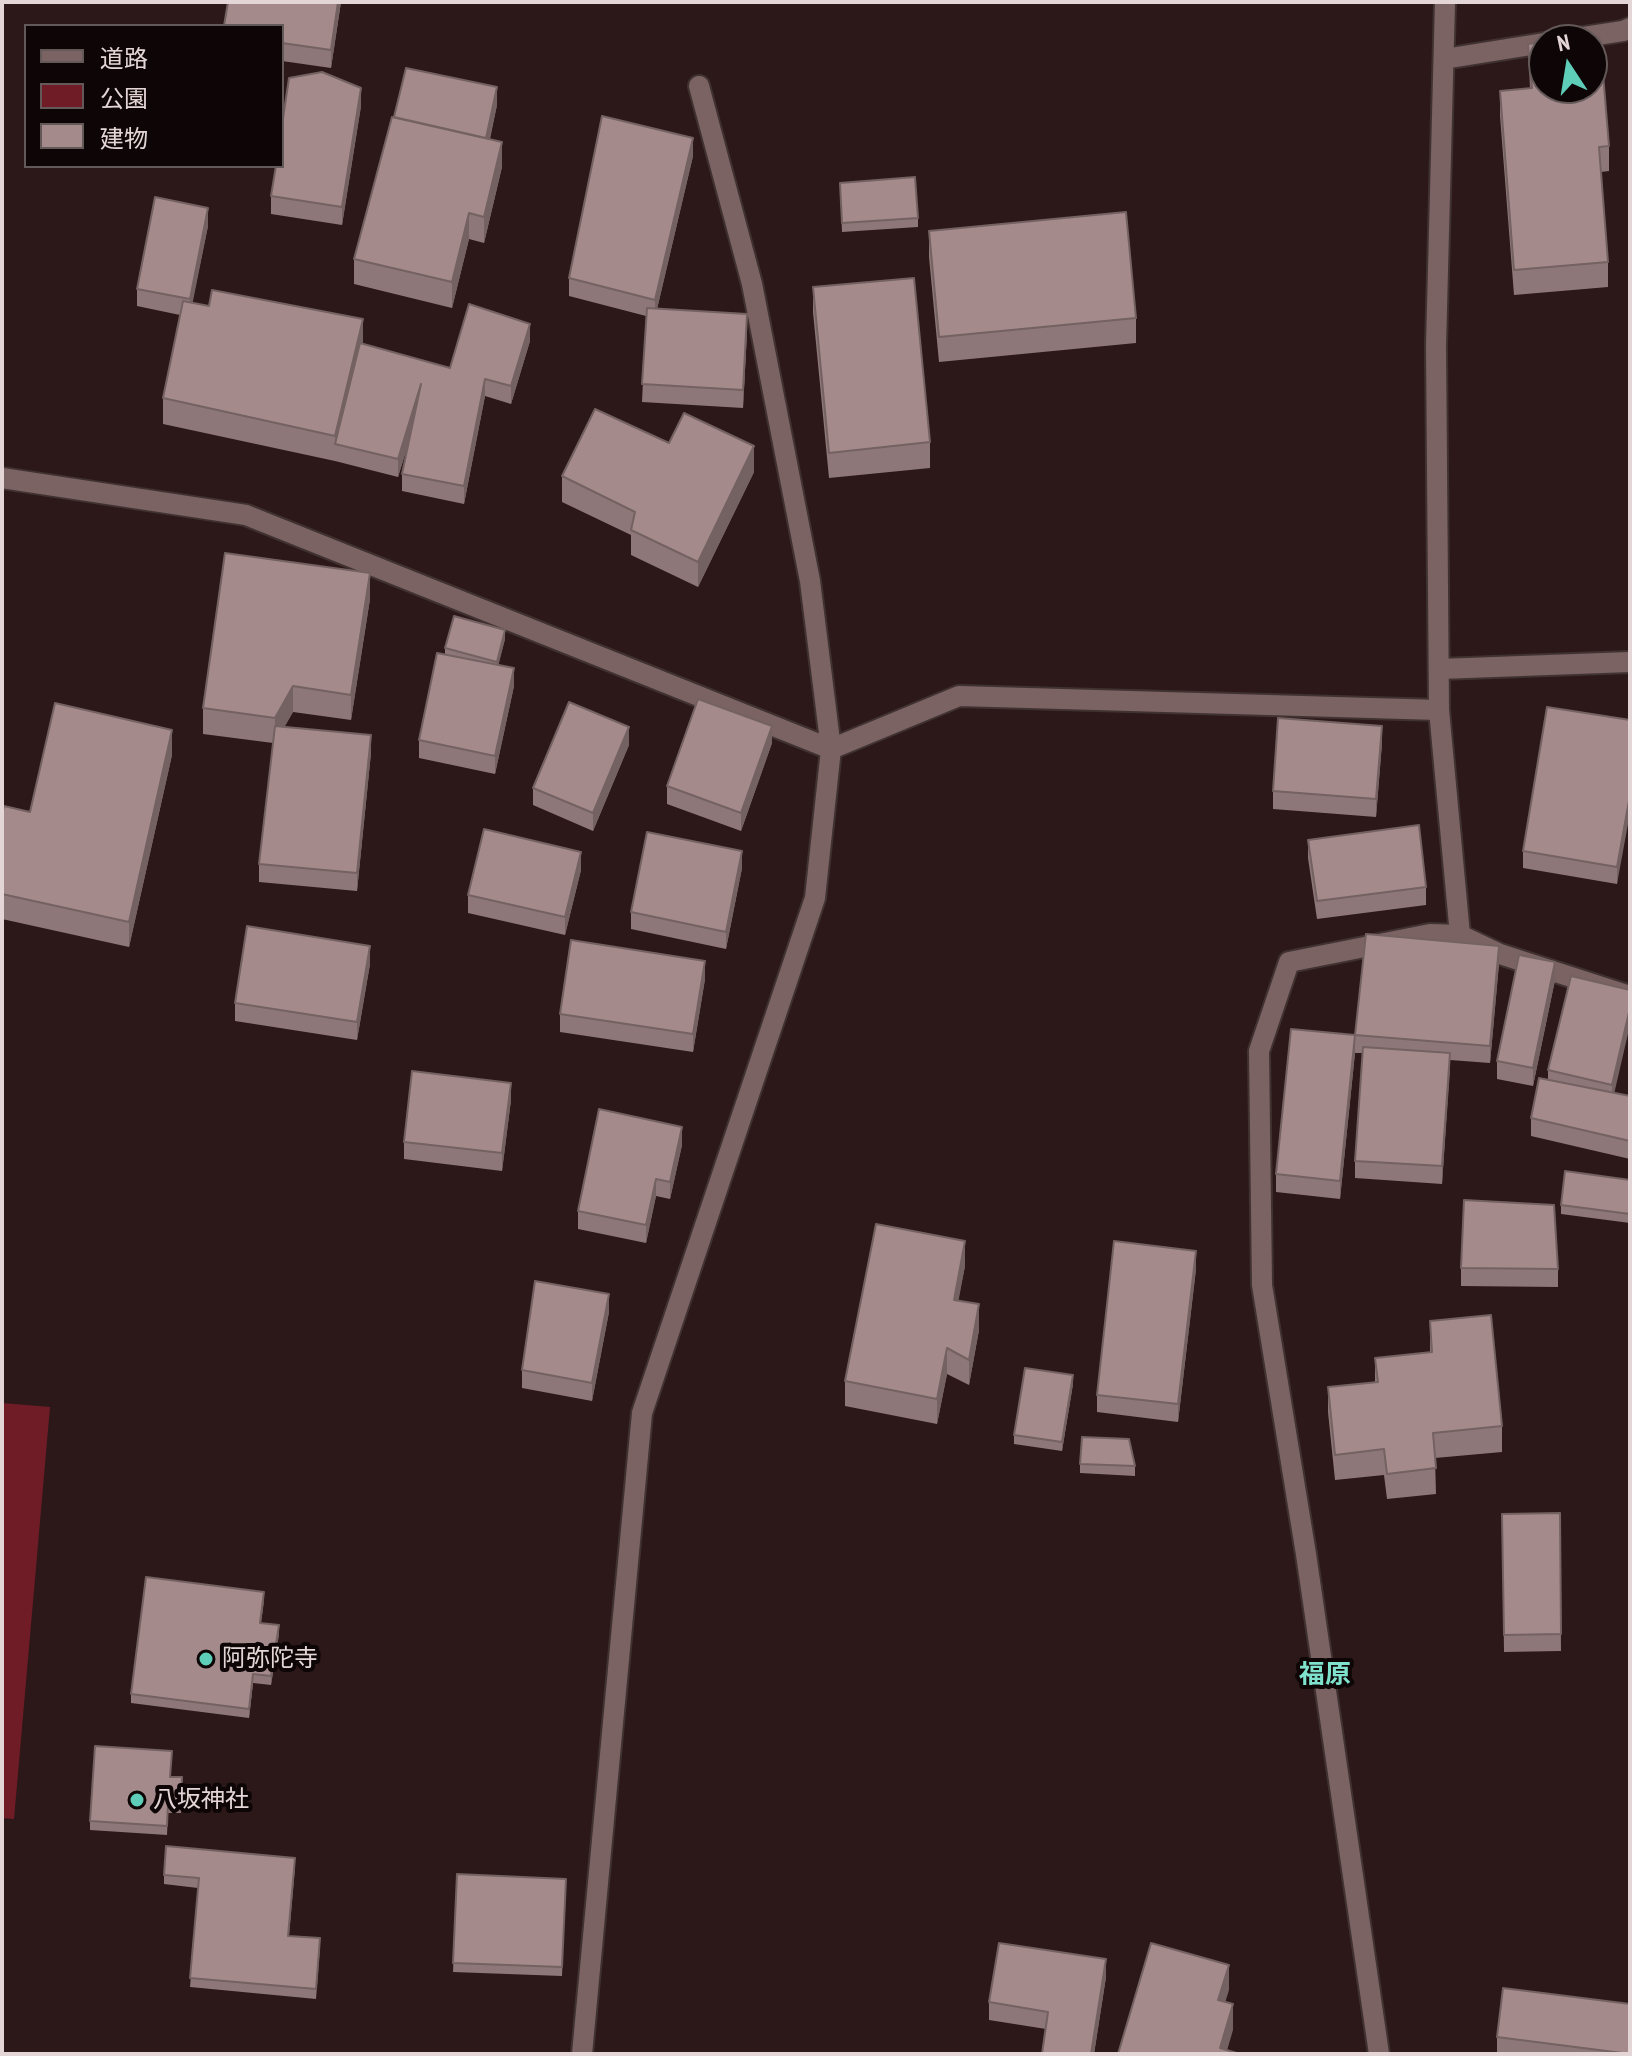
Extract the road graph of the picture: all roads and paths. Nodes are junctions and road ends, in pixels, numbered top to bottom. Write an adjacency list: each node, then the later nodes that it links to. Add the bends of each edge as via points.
1 (1445, 2): 5 (street)
2 (1630, 28): 3 (street)
3 (1608, 33)
4 (1528, 46): 5 (street)
5 (1444, 59): 9 (street, via 1436,346)
6 (699, 86): 11 (street, via 755,300 810,581)
7 (2, 478): 11 (street, via 246,515)
8 (1630, 662): 9 (street)
9 (1440, 669): 10 (street)
10 (1439, 710): 11 (street, via 959,696); 12 (street)
11 (831, 749): 14 (street, via 815,898 642,1413)
12 (1460, 935): 13 (street, via 1500,954); 15 (street, via 1430,934 1289,962 1259,1051 1262,1285)
13 (1630, 996)
14 (582, 2054)
15 (1379, 2054)

